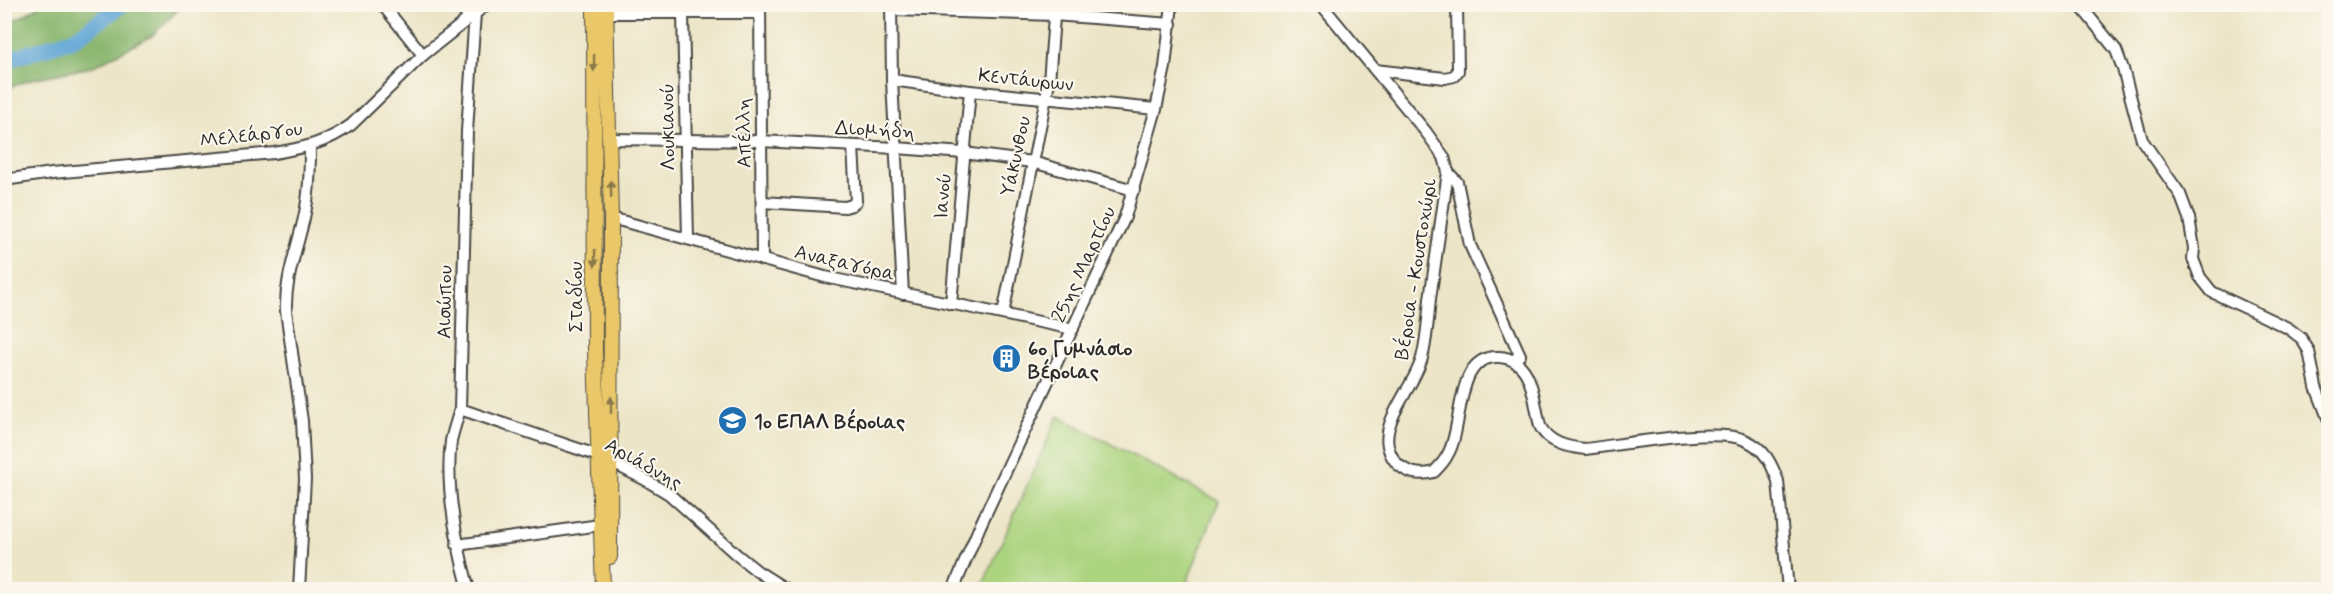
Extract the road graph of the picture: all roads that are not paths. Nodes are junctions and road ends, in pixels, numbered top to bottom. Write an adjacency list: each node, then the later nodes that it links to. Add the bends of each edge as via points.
1 (382, 4): 17 (street)
2 (458, 4): 15 (street)
3 (487, 4): 15 (street, Μελεάργου)
4 (594, 4): 45 (main road, Σταδίου, one-way to 45, via 595,351)
5 (1172, 4): 16 (street, 25ης Μαρτίου)
6 (1321, 4): 18 (street, Βέροια - Κουστοχώρι)
7 (1456, 4): 18 (street, via 1458,71 1454,76)
8 (2079, 4): 44 (street, via 2116,50 2142,140 2180,194 2200,277 2212,292 2301,338 2309,351 2316,387)
9 (892, 7): 10 (street); 19 (street)
10 (973, 8): 13 (street)
11 (606, 9): 14 (street); 23 (main road, Σταδίου)
12 (760, 9): 14 (street); 25 (street, Απέλλη)
13 (1055, 10): 16 (street); 21 (street, Υάκυνθου)
14 (683, 14): 24 (street, Λουκιανού)
15 (472, 16): 17 (street, Μελεάργου); 43 (street, Αισώπου)
16 (1171, 24): 22 (street, 25ης Μαρτίου)
17 (423, 55): 27 (street, Μελεάργου, via 351,125)
18 (1376, 70): 31 (street, Βέροια - Κουστοχώρι, via 1437,147)
19 (892, 80): 20 (street, Κεντάυρων); 28 (street)
20 (970, 91): 21 (street, Κεντάυρων); 29 (street, Ιανού)
21 (1046, 99): 22 (street, Κεντάυρων); 30 (street, Υάκυνθου)
22 (1156, 109): 33 (street, 25ης Μαρτίου)
23 (609, 139): 24 (street, Διομήδη); 35 (main road, Σταδίου, one-way to 23)
24 (685, 141): 25 (street, Διομήδη); 36 (street, Λουκιανού)
25 (760, 141): 26 (street, Διομήδη); 34 (street, Απέλλη)
26 (853, 146): 28 (street, Διομήδη); 34 (street, via 856,201 852,205)
27 (310, 147): 32 (street, Μελεάργου); 48 (street, via 310,186 286,295 302,420 305,479)
28 (896, 148): 29 (street, Διομήδη); 38 (street)
29 (964, 153): 30 (street, Διομήδη); 39 (street, Ιανού)
30 (1032, 162): 33 (street, Διομήδη); 40 (street, Υάκυνθου)
31 (1448, 172): 42 (street, via 1458,182 1470,245 1520,355); 42 (street, Βέροια - Κουστοχώρι, via 1422,357 1388,432 1387,445 1402,469 1414,474 1434,472 1449,453 1465,386 1476,364 1489,356)
32 (4, 180)
33 (1134, 190): 41 (street, 25ης Μαρτίου)
34 (762, 202): 37 (street, Απέλλη)
35 (611, 218): 36 (street, Αναξαγόρα); 45 (main road, Σταδίου, one-way to 35)
36 (687, 239): 37 (street, Αναξαγόρα)
37 (762, 260): 38 (street, Αναξαγόρα)
38 (903, 294): 39 (street, Αναξαγόρα)
39 (951, 304): 40 (street, Αναξαγόρα)
40 (1003, 314): 41 (street, Αναξαγόρα)
41 (1073, 329): 53 (street, 25ης Μαρτίου)
42 (1514, 360): 54 (street, via 1528,375 1544,434 1569,447 1729,436 1746,440 1762,451 1778,481)
43 (460, 410): 45 (street, Αριάδνης); 47 (street, Αισώπου, via 449,464)
44 (2328, 418)
45 (605, 459): 46 (main road, Σταδίου); 51 (main road, Σταδίου); 52 (street, Αριάδνης, via 669,494 737,555)
46 (600, 525): 47 (street); 50 (main road, Σταδίου)
47 (457, 545): 49 (street, Αισώπου)
48 (299, 590)
49 (469, 590)
50 (603, 590)
51 (611, 590)
52 (787, 590)
53 (954, 590)
54 (1788, 590)

